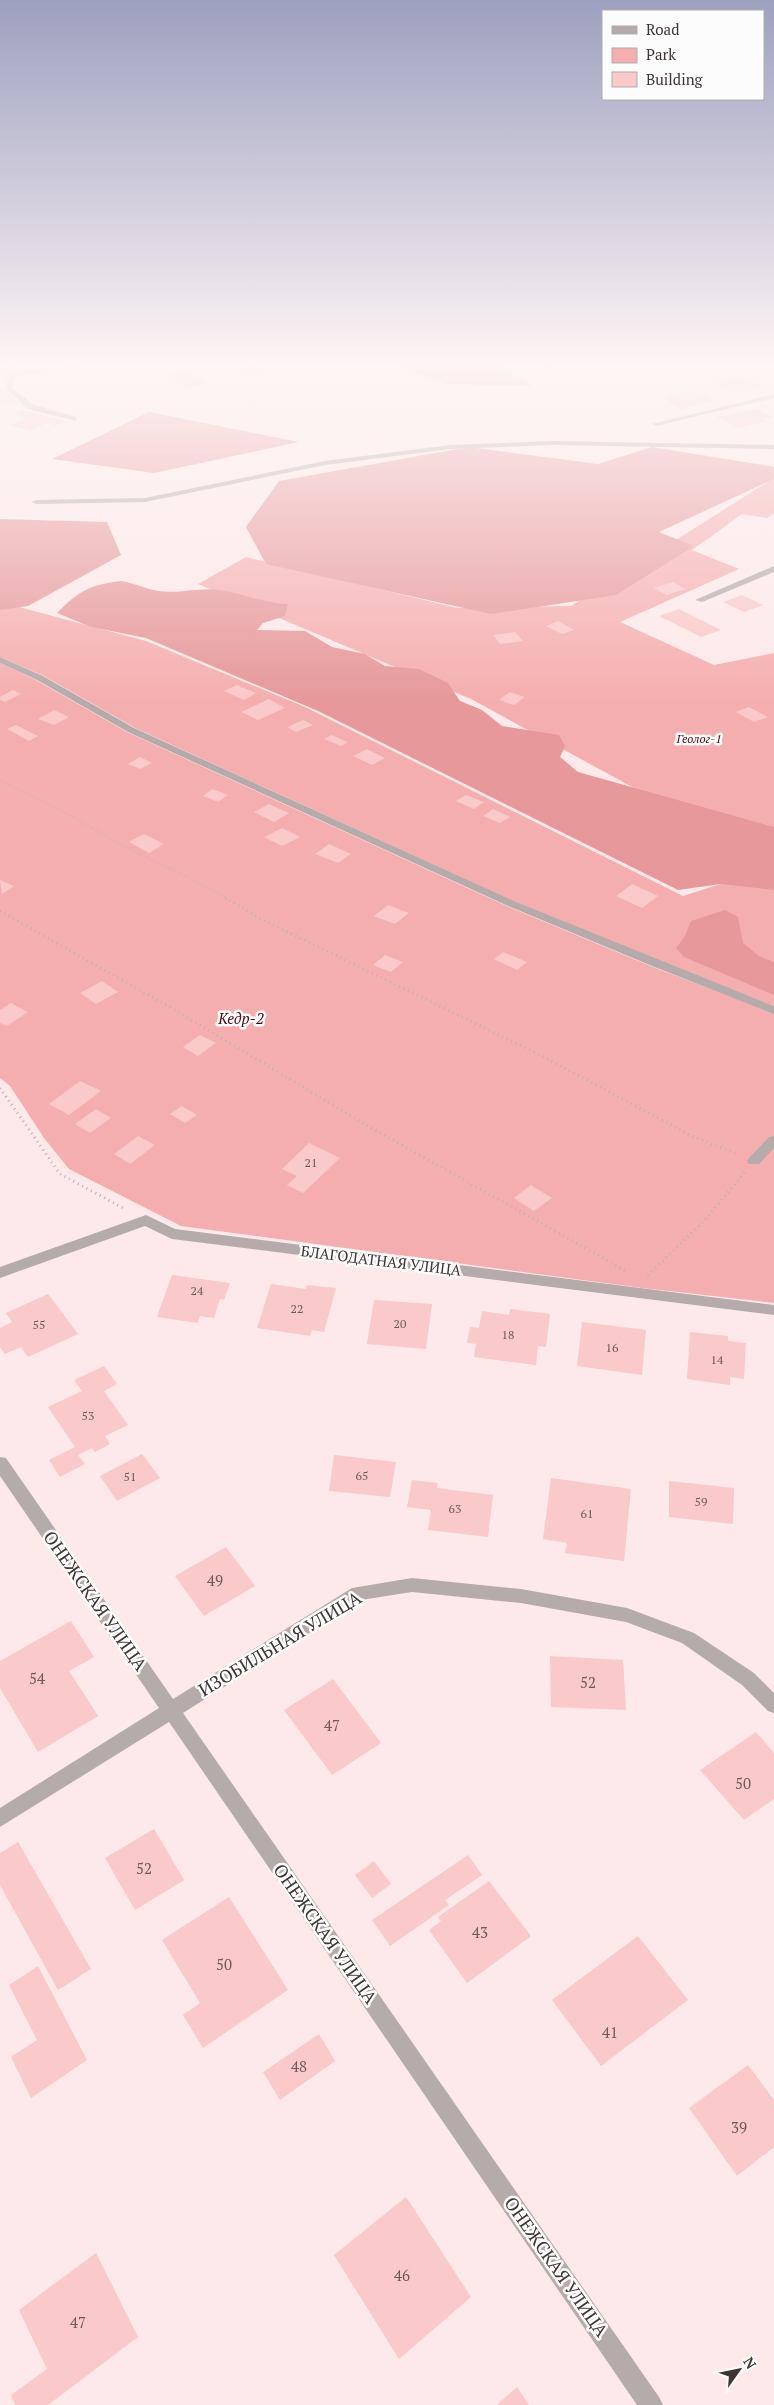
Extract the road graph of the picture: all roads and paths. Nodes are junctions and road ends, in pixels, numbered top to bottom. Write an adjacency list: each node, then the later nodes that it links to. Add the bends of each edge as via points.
1 (251, 478): 2 (street, via 145,500)
2 (36, 502)
3 (774, 569): 4 (street)
4 (699, 600)
5 (0, 660): 8 (street, via 40,678 130,730 512,904)
6 (0, 781): 11 (path, via 192,878 261,919 540,1055 692,1136)
7 (0, 911): 14 (path, via 168,1006)
8 (774, 1010)
9 (0, 1088): 12 (path, via 60,1174)
10 (774, 1140): 11 (street)
11 (754, 1161): 14 (path)
12 (146, 1220): 13 (street); 14 (street, БЛАГОДАТНАЯ УЛИЦА, via 172,1234)
13 (0, 1272)
14 (642, 1288): 15 (street, БЛАГОДАТНАЯ УЛИЦА)
15 (774, 1310)
16 (0, 1463): 18 (street, ОНЕЖСКАЯ УЛИЦА)
17 (774, 1705): 18 (street, ИЗОБИЛЬНАЯ УЛИЦА, via 748,1679 688,1638 627,1615 521,1596 412,1585 358,1593)
18 (171, 1710): 19 (street, ИЗОБИЛЬНАЯ УЛИЦА); 20 (street, ОНЕЖСКАЯ УЛИЦА)
19 (0, 1818)
20 (651, 2405)

